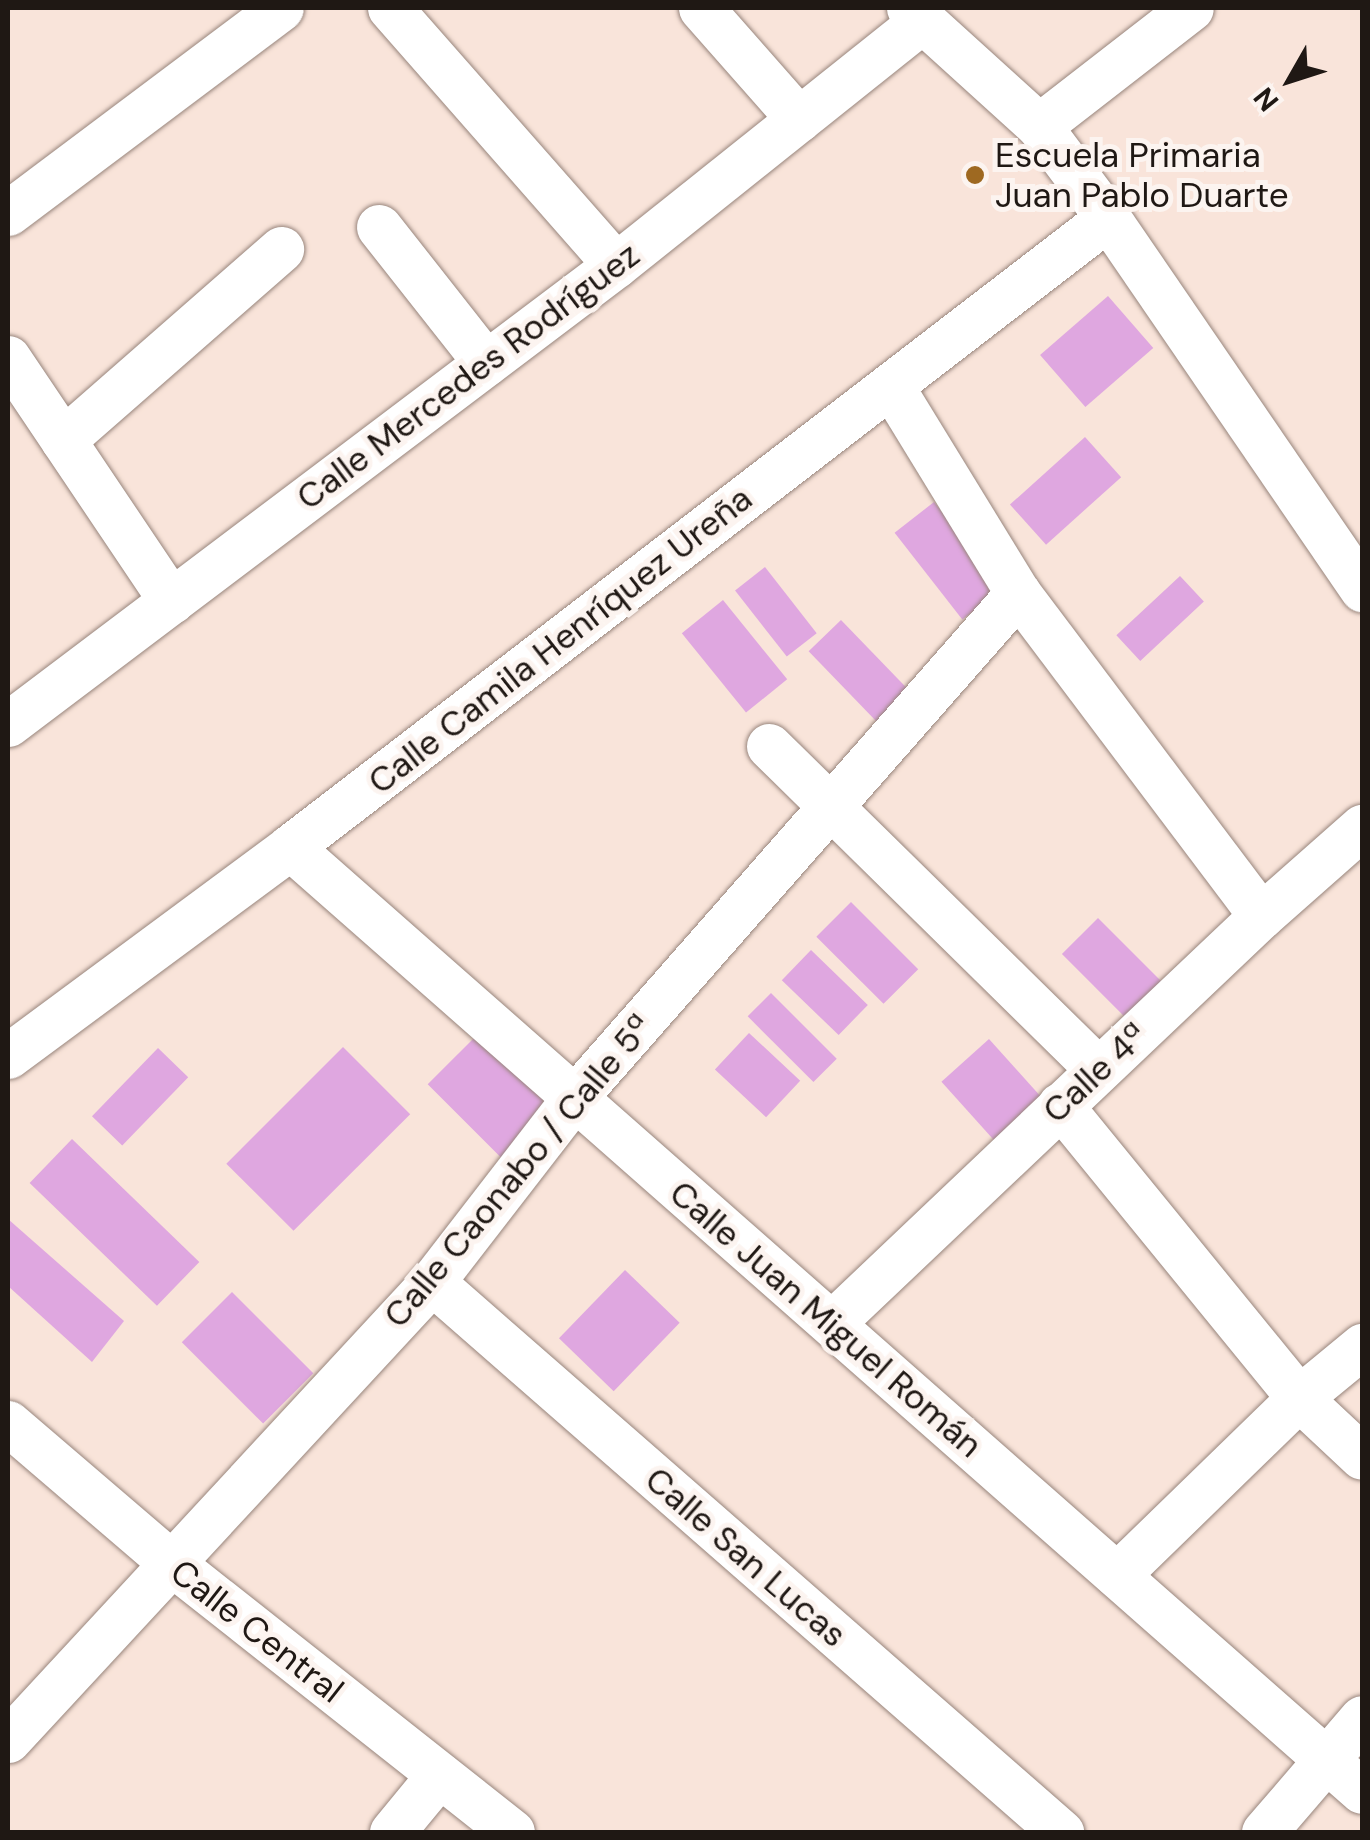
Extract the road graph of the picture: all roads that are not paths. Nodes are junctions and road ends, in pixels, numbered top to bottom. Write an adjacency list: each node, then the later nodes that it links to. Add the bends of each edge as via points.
1 (281, 8): 8 (street)
2 (390, 8): 12 (street)
3 (701, 8): 6 (street)
4 (916, 14): 6 (street, Calle Mercedes Rodríguez); 7 (street)
5 (1170, 14): 7 (street)
6 (798, 119): 12 (street, Calle Mercedes Rodríguez)
7 (1039, 126): 9 (street)
8 (8, 213)
9 (1108, 218): 15 (street, Calle Camila Henríquez Ureña); 17 (street)
10 (379, 227): 14 (street)
11 (281, 249): 16 (street)
12 (616, 265): 14 (street, Calle Mercedes Rodríguez)
13 (8, 358): 16 (street)
14 (486, 363): 19 (street, Calle Mercedes Rodríguez)
15 (891, 386): 18 (street); 24 (street, Calle Camila Henríquez Ureña)
16 (37, 424): 19 (street)
17 (1362, 588)
18 (1018, 593): 22 (street, Calle Caonabo / Calle 5ª); 25 (street)
19 (171, 601): 20 (street, Calle Mercedes Rodríguez)
20 (8, 724)
21 (768, 746): 22 (street)
22 (834, 807): 27 (street); 28 (street, Calle Caonabo / Calle 5ª)
23 (1362, 827): 25 (street, Calle 4ª)
24 (290, 847): 26 (street, Calle Camila Henríquez Ureña); 28 (street, Calle Juan Miguel Román)
25 (1261, 916): 27 (street, Calle 4ª)
26 (8, 1056)
27 (1098, 1069): 29 (street, Calle 4ª)
28 (574, 1097): 30 (street, Calle Caonabo / Calle 5ª); 31 (street, Calle Juan Miguel Román)
29 (1060, 1105): 31 (street, Calle 4ª); 33 (street)
30 (432, 1282): 36 (street, Calle Caonabo / Calle 5ª); 45 (street, Calle San Lucas)
31 (832, 1324): 37 (street, Calle Juan Miguel Román)
32 (1362, 1346): 33 (street)
33 (1299, 1398): 35 (street); 37 (street)
34 (8, 1422): 36 (street, Calle Central)
35 (1362, 1458)
36 (169, 1561): 39 (street, Calle Caonabo / Calle 5ª); 41 (street, Calle Central)
37 (1117, 1575): 40 (street, Calle Juan Miguel Román)
38 (1362, 1718): 40 (street)
39 (8, 1740)
40 (1325, 1758): 42 (street, Calle Juan Miguel Román); 46 (street)
41 (440, 1775): 43 (street); 44 (street, Calle Central)
42 (1362, 1791)
43 (392, 1832)
44 (512, 1832)
45 (1061, 1832)
46 (1264, 1832)

